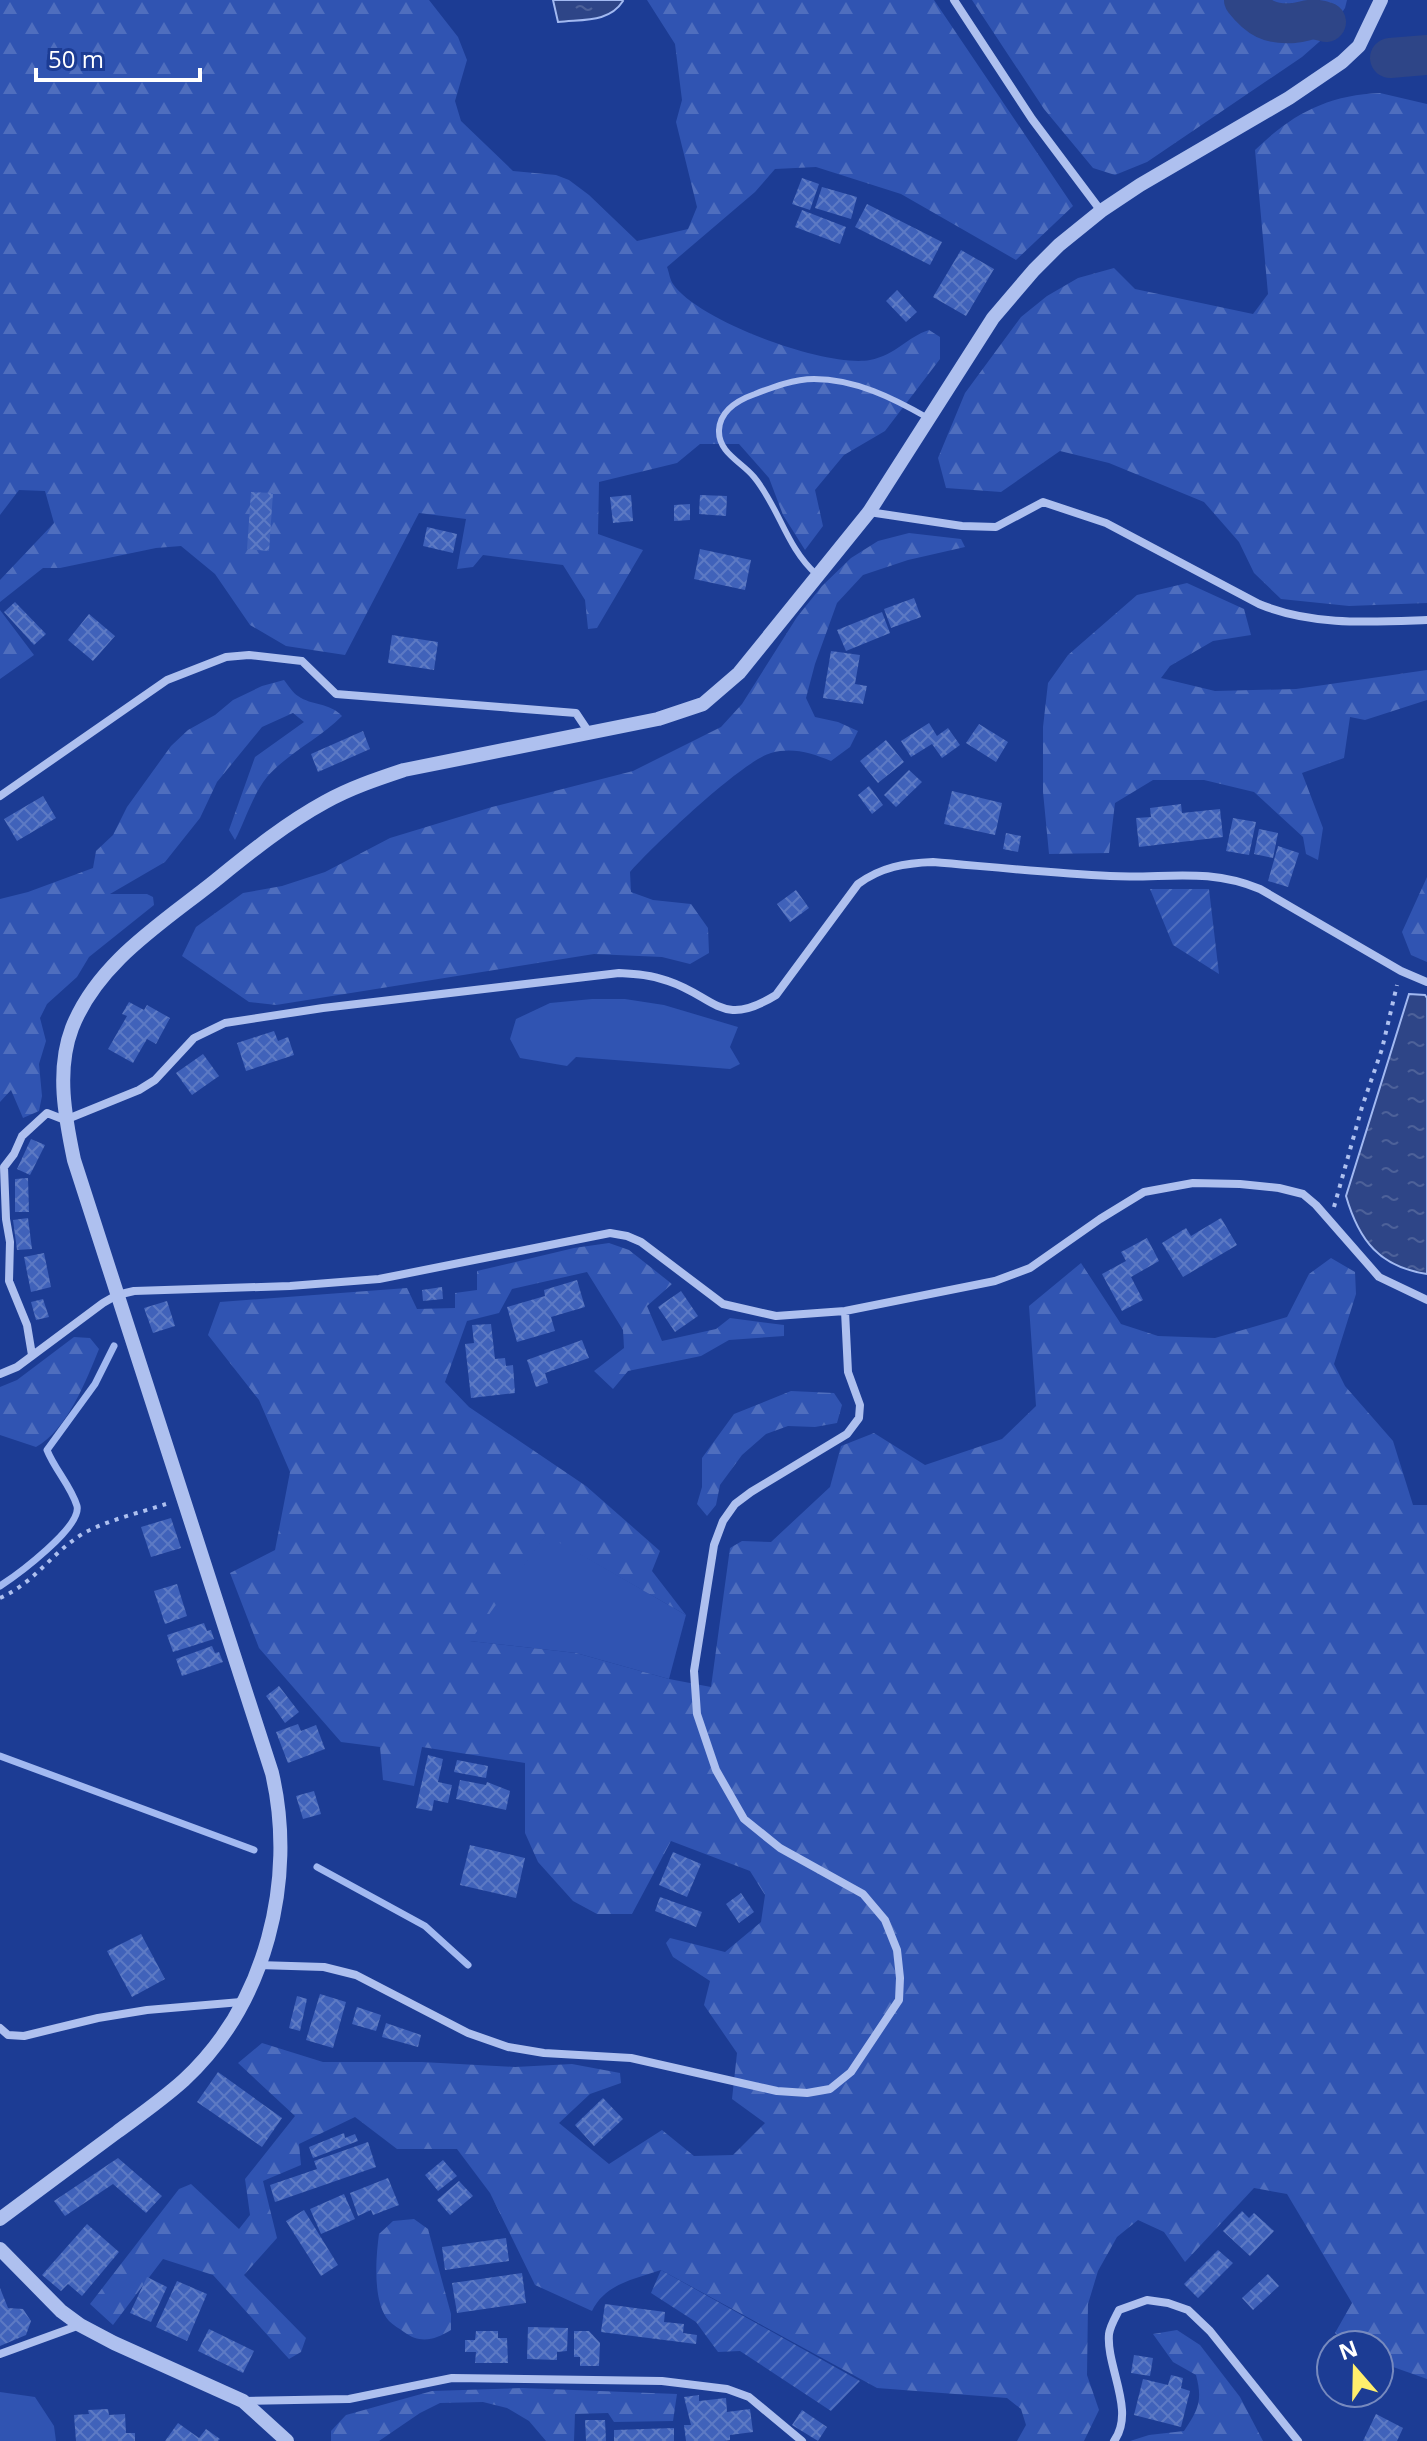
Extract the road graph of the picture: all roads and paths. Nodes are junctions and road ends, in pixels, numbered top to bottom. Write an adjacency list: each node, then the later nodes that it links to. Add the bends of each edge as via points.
1 (954, 0): 3 (street, via 1032,119)
2 (1381, 0): 3 (street, via 1359,46 1342,62)
3 (1101, 211): 4 (street, via 1051,253 993,318)
4 (928, 418): 5 (street); 6 (lane, via 888,395 811,379 738,400 721,419 718,434 726,452 754,478 801,561)
5 (869, 512): 6 (street); 7 (street, via 996,527 1043,502 1106,523 1285,615 1367,622)
6 (817, 575): 8 (street, via 739,673 703,704 658,719)
7 (1427, 620)
8 (588, 731): 9 (street, via 576,713 336,694 302,661 226,657 167,680); 12 (street, via 376,779 275,833 152,931 94,987 65,1052)
9 (0, 796)
10 (1401, 971): 11 (street); 12 (street, via 1238,880 905,863 858,884 776,995 740,1011 715,1007 671,981 619,973 225,1023 194,1038 139,1090); 13 (path)
11 (1427, 982)
12 (65, 1120): 14 (street); 17 (street, via 47,1113 22,1136 4,1167 9,1281 27,1325)
13 (1330, 1221): 15 (street, via 1379,1277); 16 (street, via 1303,1194 1279,1188 1193,1183 1167,1187 1122,1205 1030,1268 995,1281)
14 (117, 1295): 16 (street, via 379,1279 610,1233 641,1242 723,1304 776,1316); 17 (street); 19 (street)
15 (1427, 1300)
16 (845, 1311): 21 (street, via 848,1372 859,1418 847,1434 735,1504 723,1521 714,1545 694,1671 697,1714 716,1770 744,1819 780,1848 863,1894 885,1920 897,1950 899,2000 851,2072 830,2089 777,2091 631,2058 508,2047 468,2033 356,1975 324,1967)
17 (32, 1355): 18 (street)
18 (0, 1374)
19 (183, 1498): 20 (path, via 85,1533 35,1577); 21 (street, via 279,1803 279,1885 270,1937)
20 (0, 1598)
21 (258, 1965): 22 (street)
22 (241, 2002): 23 (street, via 123,2014 24,2036 8,2035); 24 (street, via 183,2081)
23 (0, 2028)
24 (0, 2219)
25 (0, 2249): 26 (street)
26 (80, 2325): 27 (street); 28 (street)
27 (0, 2354)
28 (243, 2401): 29 (street); 30 (street, via 349,2399 452,2378 662,2381 749,2397)
29 (287, 2441)
30 (802, 2441)
31 (1114, 2441): 32 (street, via 1121,2402 1109,2331 1119,2310 1147,2300 1188,2310)
32 (1298, 2441)

